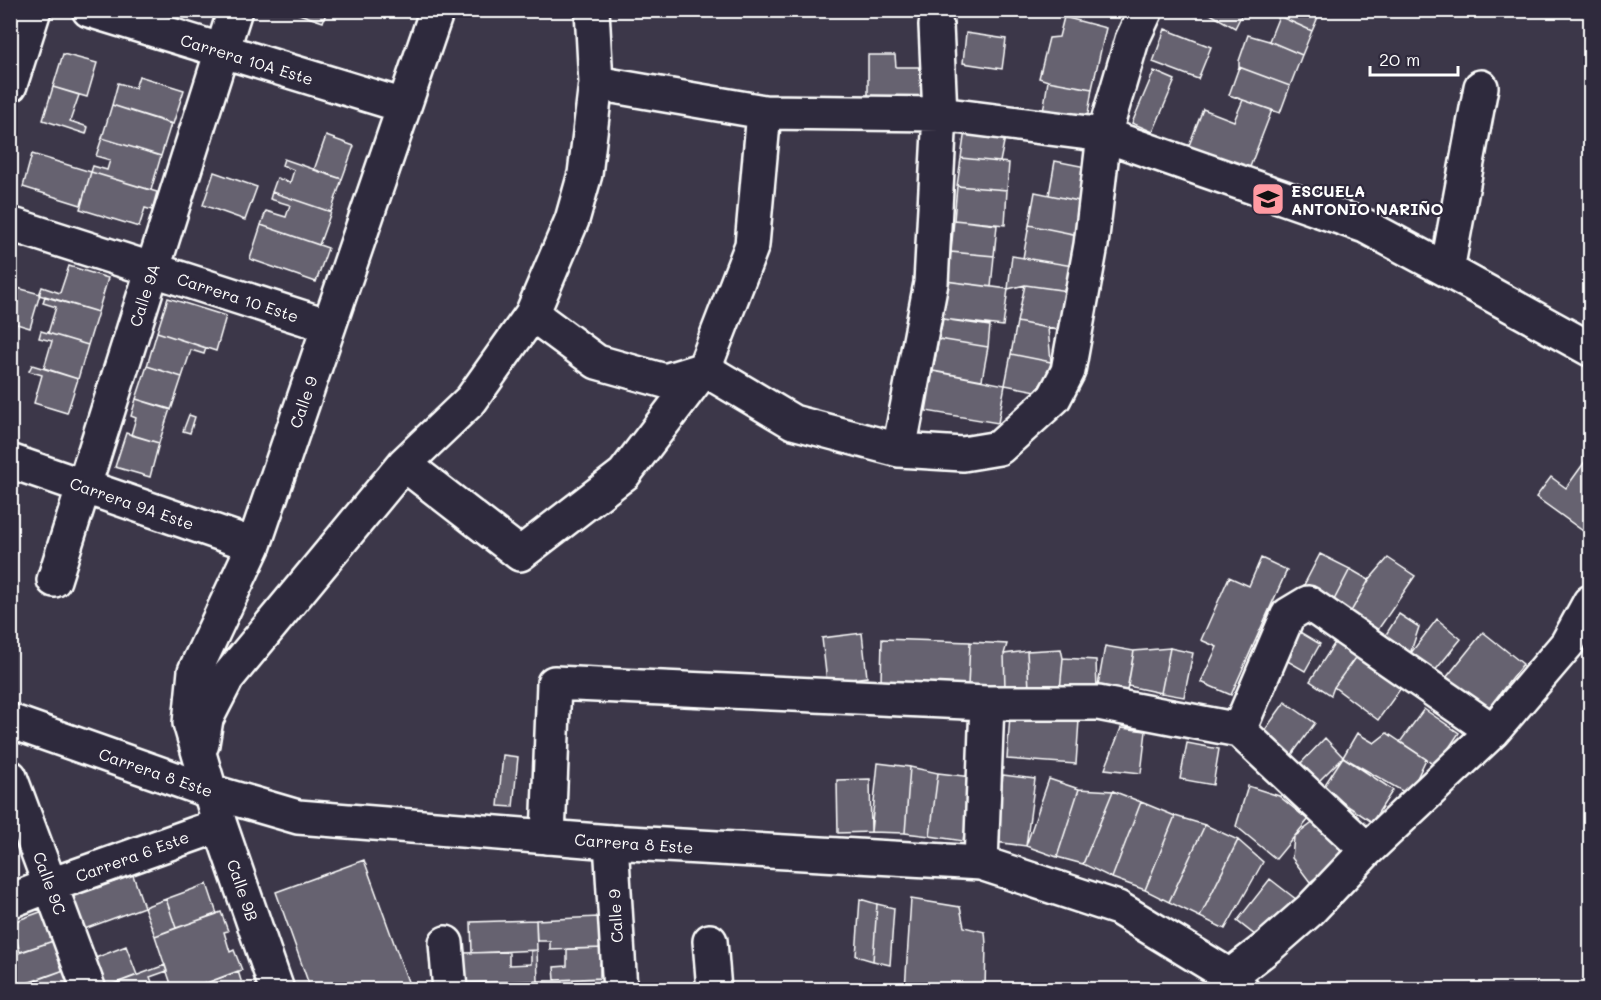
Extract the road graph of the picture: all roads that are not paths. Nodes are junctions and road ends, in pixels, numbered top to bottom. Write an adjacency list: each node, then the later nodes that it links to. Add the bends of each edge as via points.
1 (34, 10): 10 (street)
2 (89, 10): 8 (street, Carrera 10A Este)
3 (235, 10): 8 (street, Calle 9A)
4 (437, 10): 12 (street, Calle 9)
5 (592, 10): 9 (street)
6 (1146, 10): 15 (street, via 1132,40)
7 (936, 26): 14 (street)
8 (222, 51): 12 (street, Carrera 10A Este); 17 (street, Calle 9A)
9 (596, 83): 13 (street); 19 (street, via 585,174 572,220)
10 (10, 86)
11 (1481, 87): 18 (street)
12 (404, 106): 20 (street, Calle 9)
13 (764, 112): 14 (street); 22 (street, via 752,245)
14 (940, 114): 15 (street); 23 (street, via 931,283)
15 (1104, 135): 18 (street, via 1365,226); 23 (street, via 1091,245 1068,371 1054,398 999,448 963,454)
16 (10, 225): 17 (street, Carrera 10 Este)
17 (152, 270): 20 (street, Carrera 10 Este); 26 (street, Calle 9A)
18 (1448, 270): 21 (street)
19 (532, 314): 22 (street, via 597,362 665,381); 25 (street, via 471,400)
20 (329, 326): 27 (street, Calle 9)
21 (1590, 349)
22 (704, 369): 23 (street, via 793,422); 25 (street, via 624,474 520,554)
23 (899, 450)
24 (10, 461): 26 (street, Carrera 9A Este)
25 (404, 464): 34 (street, via 226,678 206,719)
26 (84, 486): 27 (street, Carrera 9A Este); 28 (street, Calle 9A)
27 (254, 545): 34 (street, Calle 9, via 195,671 190,723)
28 (54, 580)
29 (1590, 602): 33 (street, via 1567,644)
30 (987, 703): 32 (street, via 1098,703); 38 (street, via 554,683); 41 (street)
31 (10, 722): 36 (street, Carrera 8 Este)
32 (1239, 730): 33 (street, via 1288,615 1308,603); 40 (street)
33 (1493, 731): 40 (street)
34 (200, 757): 36 (street, Calle 9)
35 (10, 777): 42 (street, Calle 9C)
36 (209, 791): 37 (street, Calle 9B); 38 (street, Carrera 8 Este, via 298,817)
37 (220, 825): 42 (street, Carrera 6 Este); 48 (street, Calle 9B)
38 (548, 837): 39 (street, Carrera 8 Este)
39 (611, 842): 41 (street, Carrera 8 Este); 50 (street, Calle 9)
40 (1366, 850): 46 (street)
41 (981, 863): 46 (street, Carrera 8 Este, via 1118,909)
42 (51, 885): 43 (street, Carrera 6 Este); 47 (street, Calle 9C)
43 (10, 902)
44 (710, 940): 51 (street)
45 (446, 943): 49 (street)
46 (1236, 983)
47 (89, 990)
48 (277, 990)
49 (450, 990)
50 (620, 990)
51 (714, 990)

